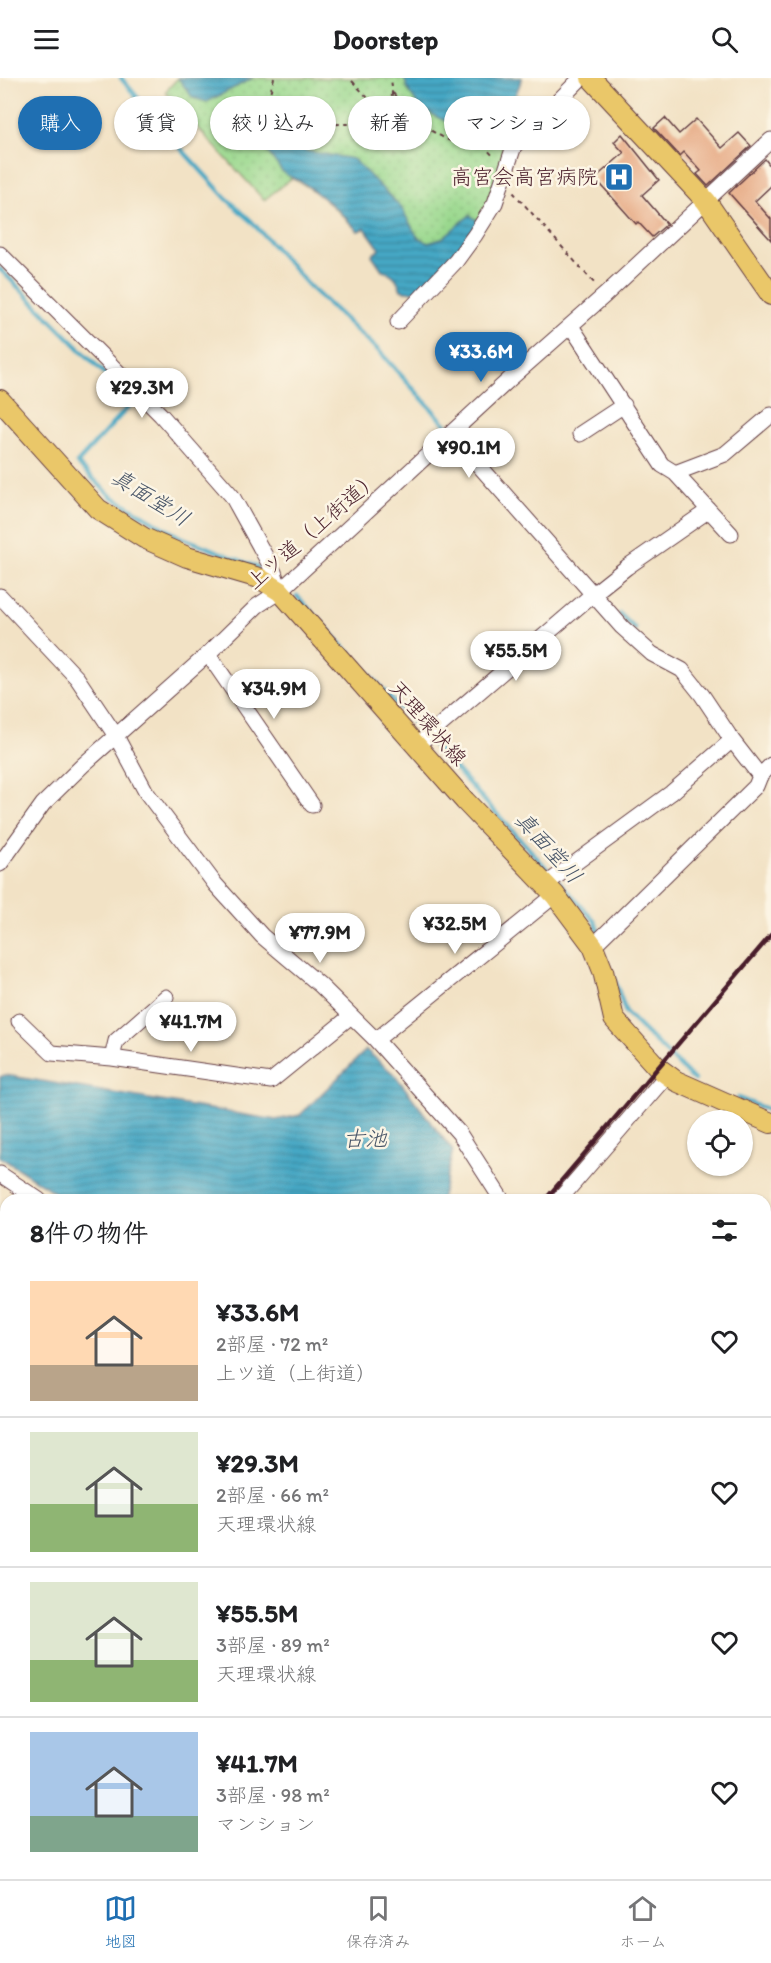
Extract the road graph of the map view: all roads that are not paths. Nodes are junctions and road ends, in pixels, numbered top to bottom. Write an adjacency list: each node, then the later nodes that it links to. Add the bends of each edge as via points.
1 (581, 78): 7 (street, via 514,146 495,203 469,244)
2 (591, 78): 4 (main road)
3 (771, 140): 4 (street, 上ツ道（上街道）)
4 (706, 201): 6 (main road); 8 (street, 上ツ道（上街道）)
5 (0, 254): 17 (street, via 161,415 232,496 274,572)
6 (771, 295)
7 (398, 322)
8 (571, 326): 10 (street); 13 (street, 上ツ道（上街道）)
9 (0, 400): 17 (main road, 天理環状線, via 98,509 144,538 188,557 259,578)
10 (624, 405): 12 (street); 14 (street, via 662,465)
11 (771, 415): 14 (street, via 725,454)
12 (580, 434)
13 (452, 435): 17 (street, 上ツ道（上街道）); 18 (street)
14 (675, 473): 15 (street)
15 (709, 510): 16 (street); 18 (street)
16 (731, 534)
17 (280, 591): 20 (street, 上ツ道（上街道）, via 257,606); 23 (main road, 天理環状線)
18 (593, 594): 22 (street, via 652,654 682,670); 23 (street)
19 (0, 596): 21 (street, via 77,678)
20 (208, 654): 21 (street, 上ツ道（上街道）); 25 (street)
21 (116, 736): 26 (street, 上ツ道（上街道）, via 43,804); 30 (street, via 147,792 215,884 262,936)
22 (732, 740): 24 (street); 27 (street)
23 (416, 746): 27 (main road, 天理環状線)
24 (765, 771): 28 (street, via 756,786)
25 (312, 805)
26 (0, 864)
27 (550, 890): 28 (main road, 天理環状線); 32 (street)
28 (593, 946): 34 (main road, 天理環状線, via 614,1019)
29 (166, 997): 33 (street, via 116,1041)
30 (351, 1016): 32 (street); 33 (street, via 271,1081)
31 (19, 1021): 33 (street, via 52,1053)
32 (376, 1040): 38 (street, via 459,1133)
33 (112, 1058)
34 (668, 1075): 35 (main road, 天理環状線); 39 (street)
35 (771, 1123)
36 (0, 1173): 37 (street)
37 (30, 1194)
38 (498, 1194)
39 (564, 1194)

